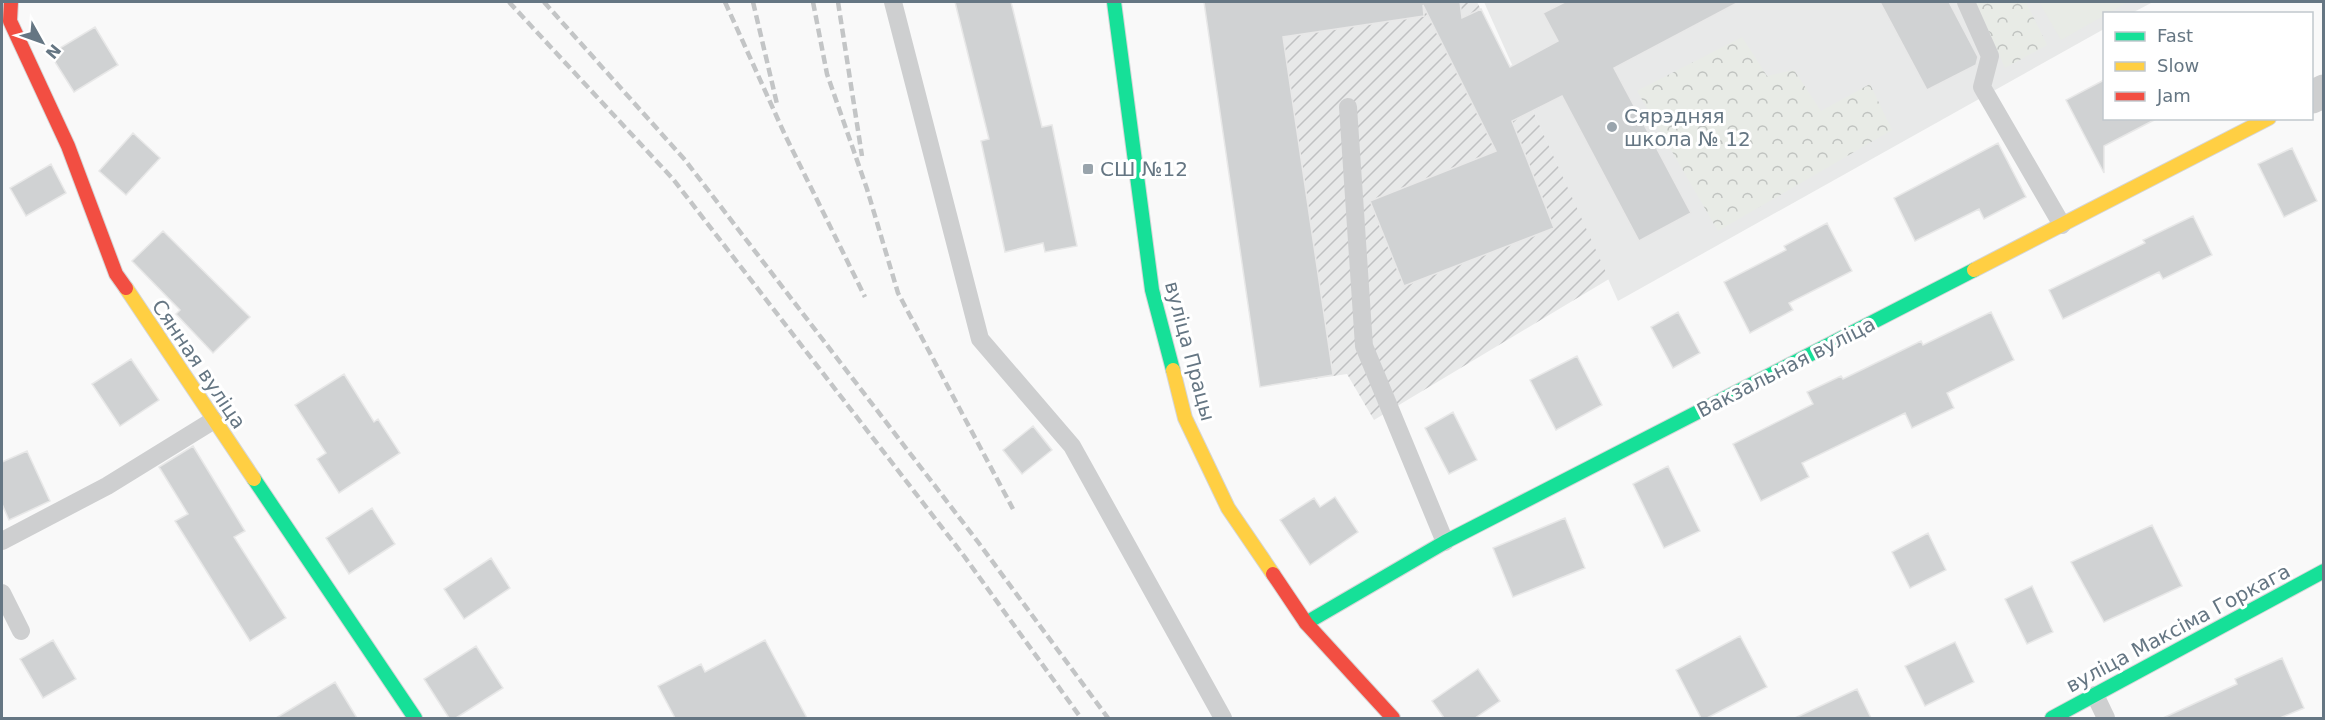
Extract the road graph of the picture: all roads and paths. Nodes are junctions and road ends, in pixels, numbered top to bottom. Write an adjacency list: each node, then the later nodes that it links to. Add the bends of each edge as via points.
1 (893, 2): 17 (lane, via 980,339 1072,446)
2 (1114, 2): 13 (street, вуліца Працы, via 1152,290 1185,418 1228,508)
3 (1966, 2): 7 (lane, via 1990,56 1982,87)
4 (8, 16): 8 (street, Сянная вуліца, via 68,146 116,274)
5 (1348, 107): 10 (lane, via 1364,346)
6 (2265, 120): 7 (street, Вакзальная вуліца)
7 (2062, 225): 10 (street, Вакзальная вуліца)
8 (214, 420): 9 (lane, via 107,486); 16 (street, Сянная вуліца)
9 (2, 541)
10 (1445, 542): 13 (street, Вакзальная вуліца)
11 (2324, 572): 15 (street, вуліца Максіма Горкага)
12 (2, 592): 14 (lane)
13 (1306, 623): 18 (street, вуліца Працы)
14 (21, 631)
15 (2095, 695): 19 (street, вуліца Максіма Горкага); 20 (lane)
16 (415, 718)
17 (1223, 718)
18 (1393, 718)
19 (2052, 718)
20 (2106, 718)

